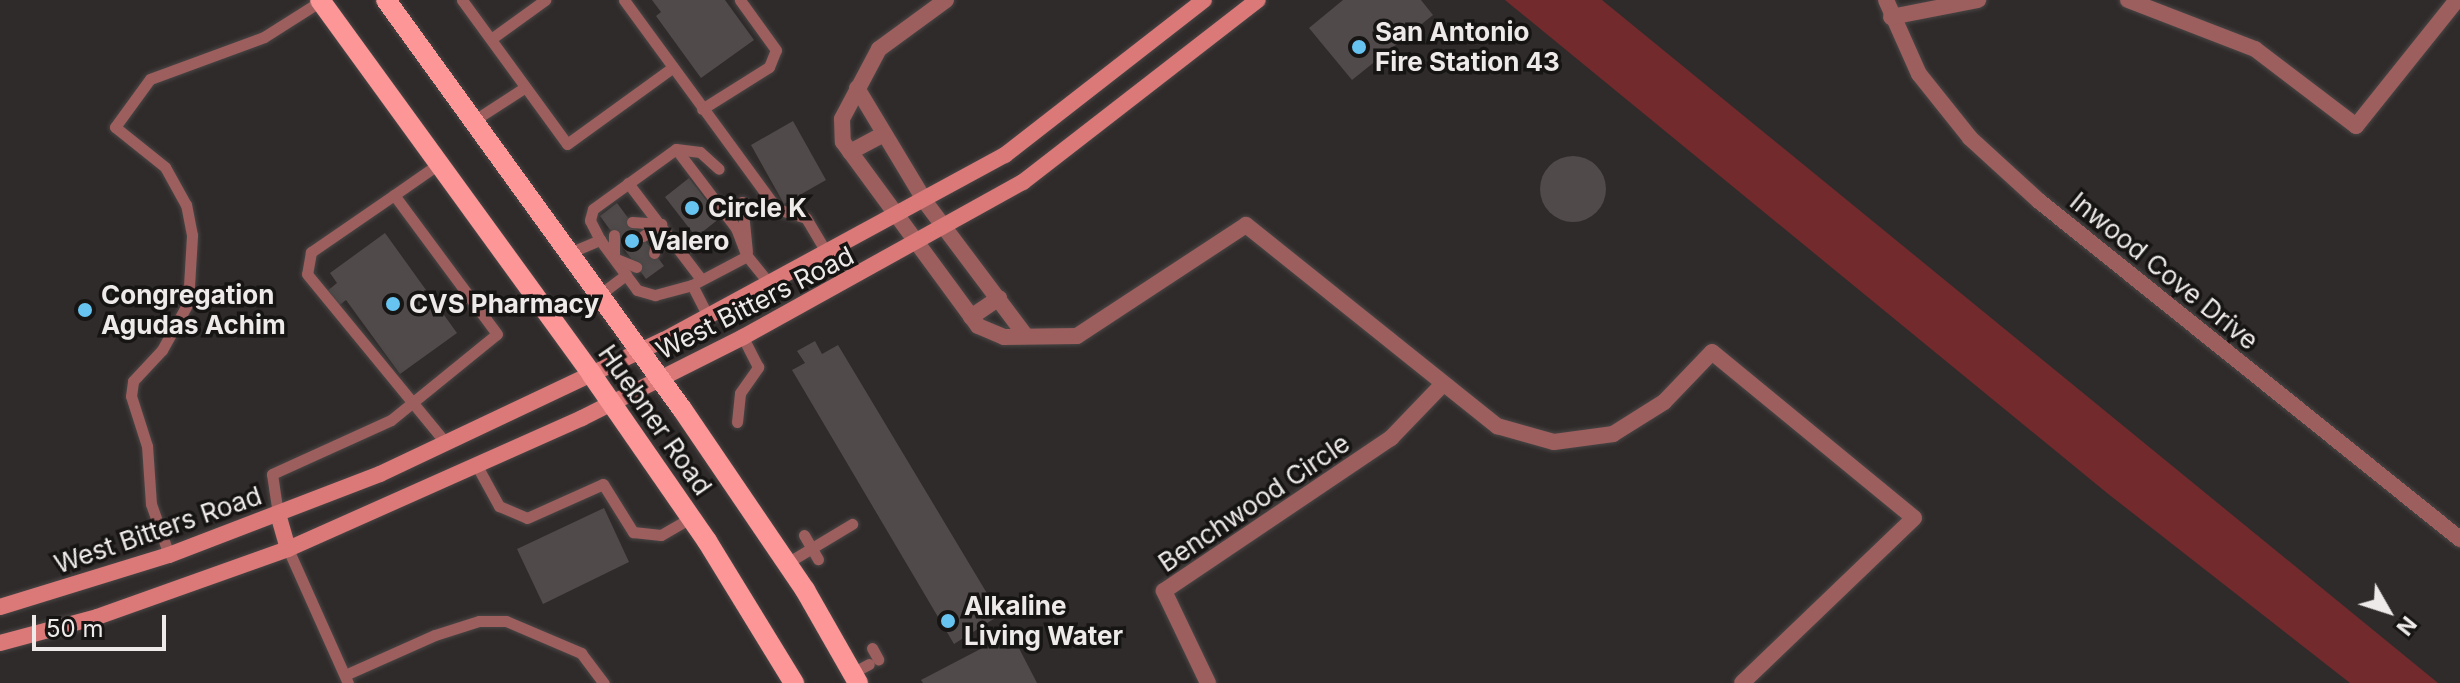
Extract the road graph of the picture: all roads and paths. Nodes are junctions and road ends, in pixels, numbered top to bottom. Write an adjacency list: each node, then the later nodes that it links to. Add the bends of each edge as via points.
1 (322, 0): 24 (main road, Huebner Road); 69 (lane, via 264,37 150,79 115,127 150,150 173,178 193,244 192,288 182,318 137,376 131,396 147,446 151,504)
2 (386, 0): 20 (main road, Huebner Road)
3 (462, 0): 15 (lane)
4 (545, 0): 15 (lane)
5 (624, 0): 16 (lane)
6 (740, 0): 19 (lane, via 776,50 769,67)
7 (946, 0): 18 (street, via 879,49)
8 (1204, 0): 29 (main road, West Bitters Road, via 1005,155)
9 (1258, 0): 33 (main road, West Bitters Road, via 1101,127)
10 (1886, 0): 14 (street, Inwood Cove Drive)
11 (1978, 0): 14 (street)
12 (2128, 0): 13 (street, via 2255,49 2356,126)
13 (2457, 0)
14 (1891, 17): 66 (street, Inwood Cove Drive, via 1919,74 1970,138 2039,201)
15 (491, 39): 17 (lane)
16 (672, 68): 17 (lane, via 567,144); 19 (lane)
17 (524, 88): 20 (lane)
18 (857, 88): 21 (street); 23 (street, via 842,119)
19 (702, 109): 42 (lane, via 777,209 806,218)
20 (473, 121): 38 (main road, Huebner Road)
21 (882, 135): 23 (street); 29 (street)
22 (676, 149): 25 (lane, via 700,152); 26 (lane); 41 (lane, via 736,228)
23 (850, 152): 30 (street)
24 (440, 163): 27 (lane); 54 (main road, Huebner Road)
25 (719, 169)
26 (628, 183): 32 (lane); 36 (lane, via 591,213)
27 (394, 195): 57 (lane, via 497,334); 57 (lane, via 311,252 307,274)
28 (742, 202): 41 (lane, via 748,214)
29 (926, 203): 30 (main road, West Bitters Road); 33 (street)
30 (896, 219): 37 (street); 42 (main road, West Bitters Road)
31 (632, 222): 32 (lane)
32 (661, 224): 35 (lane); 39 (lane); 45 (lane)
33 (947, 228): 37 (main road, West Bitters Road); 48 (street)
34 (614, 235): 40 (lane)
35 (643, 236)
36 (600, 240): 38 (lane); 40 (lane)
37 (916, 246): 50 (street); 52 (main road, West Bitters Road)
38 (569, 253): 47 (main road, Huebner Road)
39 (654, 253)
40 (618, 254): 43 (lane); 44 (lane)
41 (747, 256): 45 (lane); 46 (lane)
42 (829, 256): 46 (main road, West Bitters Road)
43 (636, 267)
44 (626, 275): 45 (lane, via 637,290 655,295); 47 (lane)
45 (697, 282): 49 (lane)
46 (771, 286): 49 (main road, West Bitters Road)
47 (599, 295): 53 (main road, Huebner Road)
48 (999, 298): 50 (street); 51 (street)
49 (708, 317): 53 (main road, West Bitters Road)
50 (971, 317): 51 (street, via 1004,337)
51 (1026, 336): 56 (street, via 1049,341 1094,328 1246,225)
52 (743, 337): 55 (main road, West Bitters Road); 59 (lane, via 758,367 740,393)
53 (640, 351): 54 (main road, West Bitters Road); 55 (main road, Huebner Road)
54 (592, 375): 58 (main road, Huebner Road); 60 (main road, West Bitters Road)
55 (660, 379): 58 (main road, West Bitters Road); 70 (main road, Huebner Road)
56 (1442, 385): 77 (street, Benchwood Circle, via 1391,438 1164,591); 78 (street, via 1497,426 1525,437 1584,441 1640,420 1712,352 1914,518)
57 (416, 403): 60 (lane); 62 (lane, via 391,420 272,474)
58 (612, 403): 61 (main road, West Bitters Road); 63 (main road, Huebner Road)
59 (737, 422)
60 (446, 443): 62 (main road, West Bitters Road)
61 (477, 466): 63 (lane, via 499,506 527,518 603,484 633,532 661,535); 67 (main road, West Bitters Road)
62 (278, 514): 67 (main road); 69 (main road, West Bitters Road)
63 (691, 518): 76 (main road, Huebner Road)
64 (852, 524): 68 (lane)
65 (804, 535): 68 (lane)
66 (2460, 539)
67 (288, 549): 72 (main road, West Bitters Road, via 97,617); 74 (lane)
68 (814, 553): 70 (lane)
69 (169, 555): 71 (main road, West Bitters Road)
70 (787, 563): 73 (main road, Huebner Road)
71 (0, 607)
72 (0, 643)
73 (866, 665)
74 (347, 679): 75 (lane, via 435,635 479,621 506,621 581,653)
75 (604, 683)
76 (794, 683)
77 (1208, 683)
78 (1742, 683)

